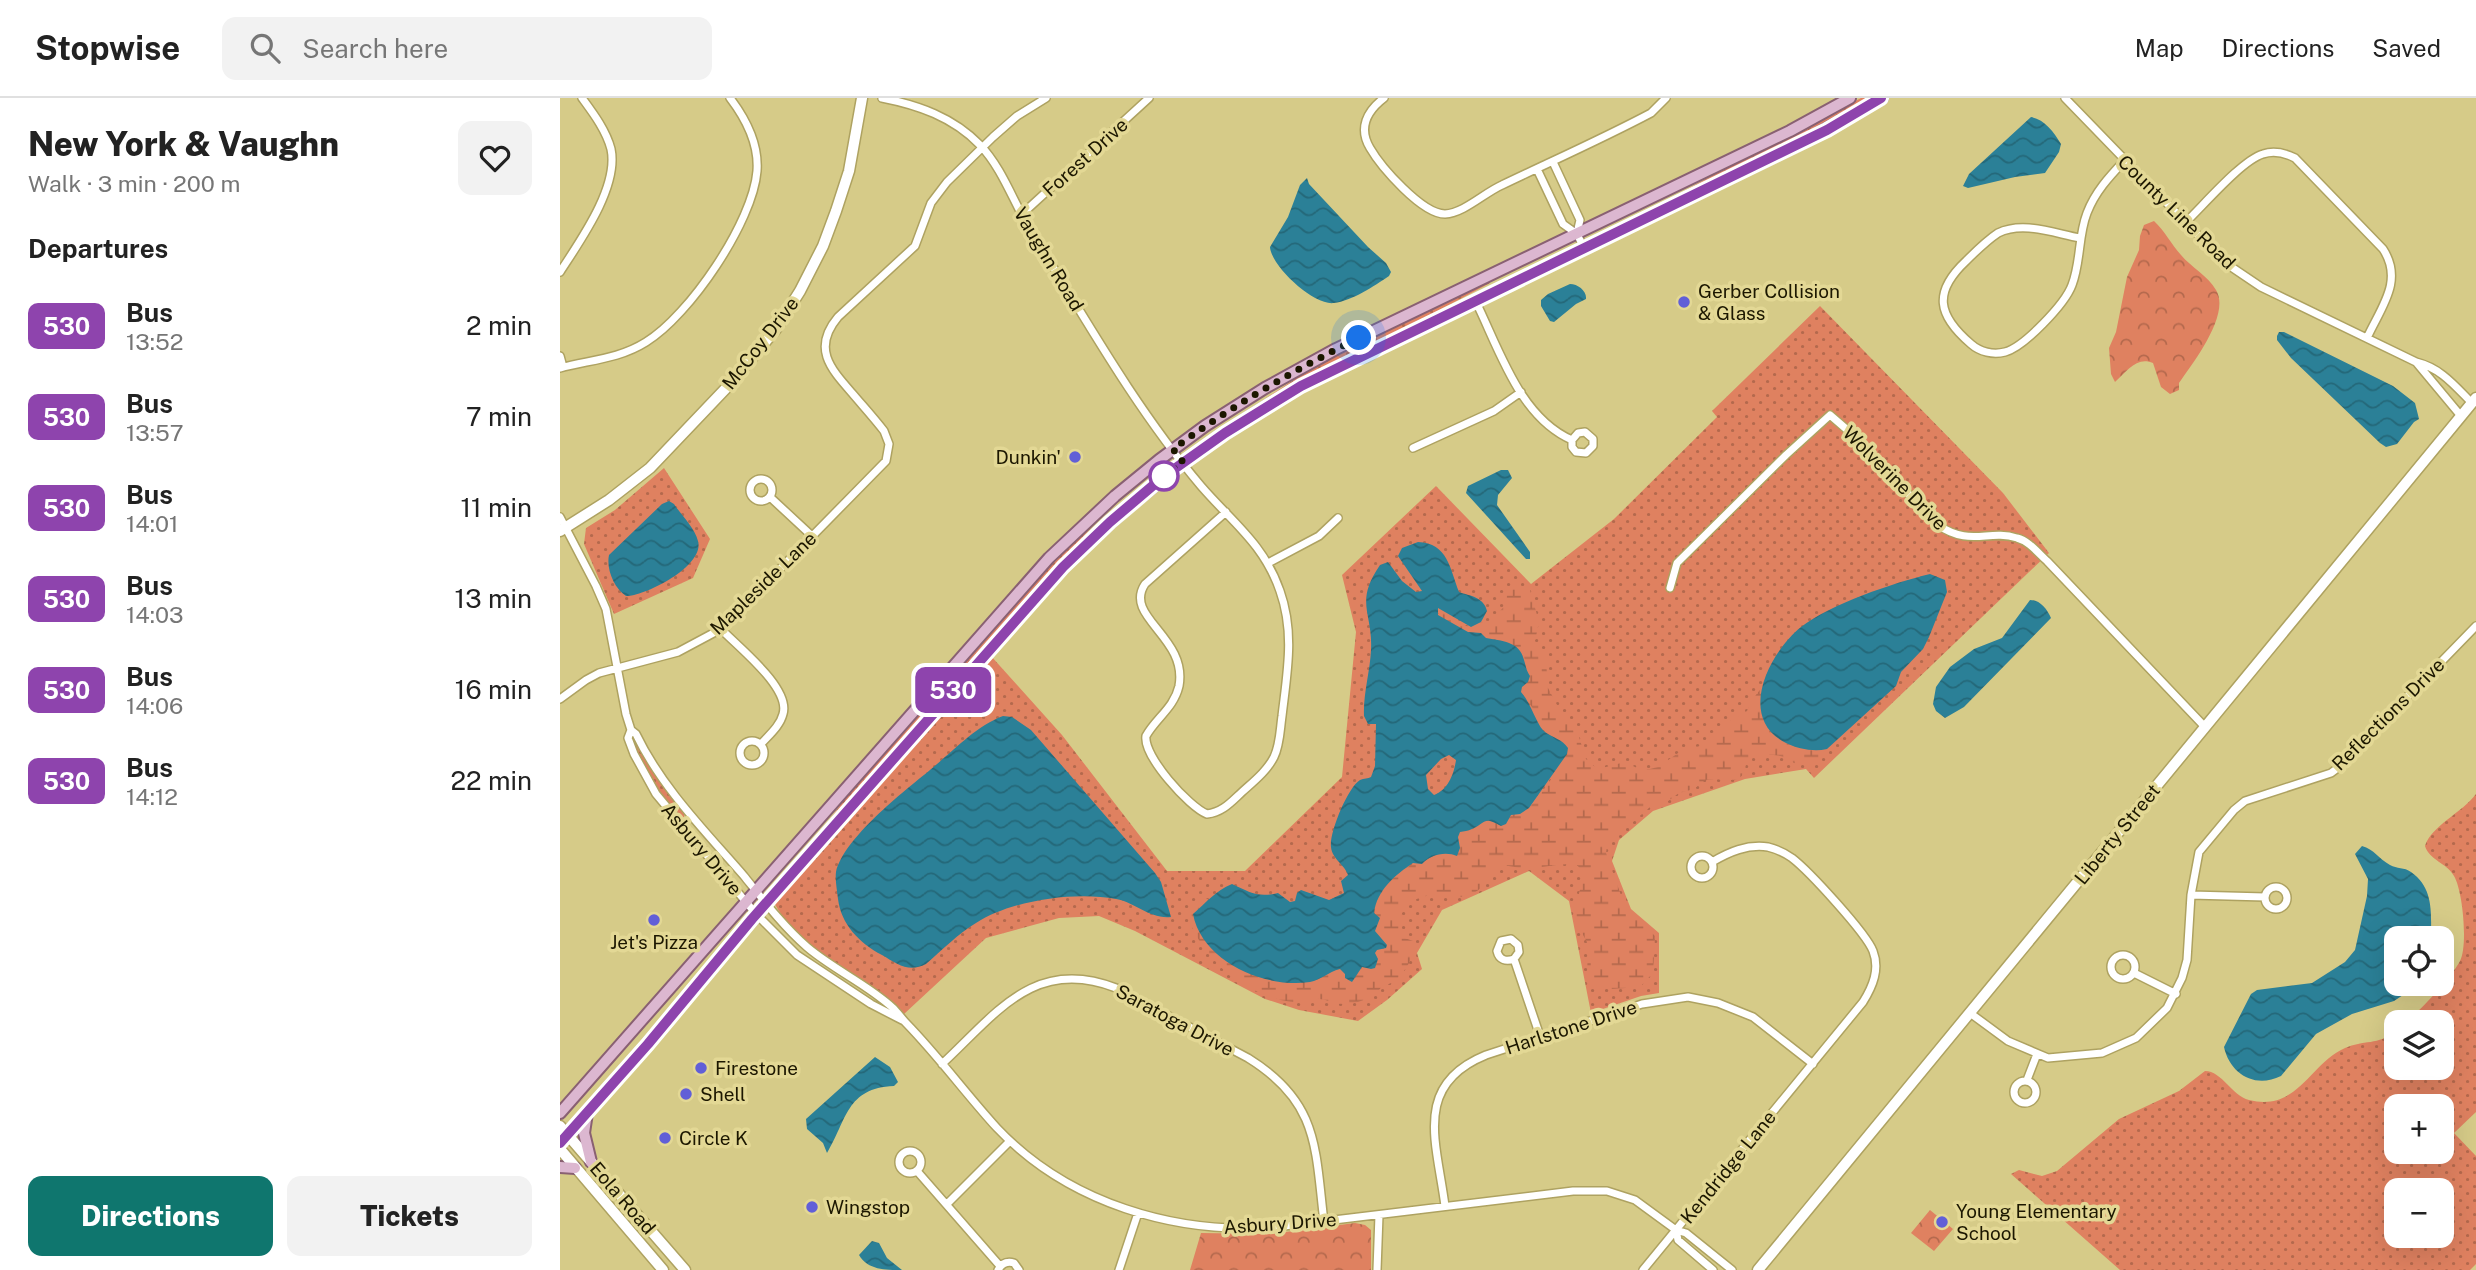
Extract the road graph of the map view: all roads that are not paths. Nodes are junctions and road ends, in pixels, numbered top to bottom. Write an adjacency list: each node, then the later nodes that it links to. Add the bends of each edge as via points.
1 (582, 98): 21 (street, via 611,150 610,177)
2 (730, 98): 26 (street, via 748,126 757,170 748,205 716,266 676,317 650,340 614,357)
3 (862, 98): 37 (street, McCoy Drive, via 849,171 836,211 806,280 776,329 650,468 609,500)
4 (881, 98): 12 (street, Vaughn Road, via 929,111 956,125)
5 (1045, 98): 12 (street)
6 (1149, 98): 16 (street, Forest Drive)
7 (1384, 98): 15 (street, via 1365,120 1365,137 1380,161 1427,208 1446,214 1455,211)
8 (1666, 98): 14 (street, via 1651,113)
9 (1850, 98): 18 (main road)
10 (1882, 98): 20 (main road, via 1827,130)
11 (2065, 98): 13 (street, County Line Road)
12 (982, 147): 16 (street, Vaughn Road); 38 (street, Mapleside Lane, via 937,193 908,255 838,317 825,339 832,371 884,431 889,444 887,461)
13 (2124, 161): 17 (street, County Line Road); 19 (street, via 2092,200)
14 (1553, 162): 15 (street); 18 (street, via 1580,220)
15 (1538, 169): 18 (street, via 1563,224)
16 (1021, 215): 32 (street, Vaughn Road, via 1145,414)
17 (2185, 223): 23 (street, County Line Road, via 2224,262 2261,287); 23 (street, via 2254,158 2280,152 2295,158 2383,248 2393,266 2391,286)
18 (1577, 234): 20 (street); 32 (main road, via 1314,360)
19 (2080, 238): 19 (street, via 2071,289 2014,348 1997,353 1977,349 1947,318 1942,297 1949,279 1998,233 2024,227)
20 (1584, 248): 22 (main road)
21 (560, 272)
22 (1475, 300): 27 (street); 33 (main road, via 1301,386)
23 (2367, 338): 25 (street, County Line Road)
24 (560, 356): 26 (street)
25 (2416, 362): 28 (street, County Line Road, via 2442,374); 29 (street, County Line Road)
26 (561, 367)
27 (1521, 392): 30 (street, via 1548,425); 31 (street, via 1494,411)
28 (2474, 401): 29 (street, Liberty Street)
29 (2461, 416): 45 (street, Liberty Street)
30 (1572, 440)
31 (1413, 448)
32 (1173, 449): 33 (street, Vaughn Road); 49 (main road, via 1049,558)
33 (1183, 462): 35 (street, Vaughn Road); 53 (main road, via 1063,567)
34 (770, 497): 38 (street)
35 (1226, 512): 39 (street, Vaughn Road); 39 (street, Vaughn Road, via 1145,584 1140,597 1145,614 1172,647 1180,677 1174,702 1146,736 1147,750 1192,805 1207,814 1225,808 1267,769 1278,748 1290,640 1280,590)
36 (1338, 519): 39 (street, via 1319,536)
37 (561, 525): 43 (street, Asbury Drive, via 602,600)
38 (812, 536): 42 (street, Mapleside Lane)
39 (1268, 563)
40 (1671, 588): 45 (street, Wolverine Drive, via 1677,563 1830,415 1951,534 2015,536 2026,541)
41 (2476, 626): 50 (street, Reflections Drive, via 2339,767 2250,798 2234,810 2199,852)
42 (721, 629): 43 (street, Mapleside Lane, via 678,652); 47 (street, via 784,699 782,718)
43 (617, 667): 44 (street, Mapleside Lane, via 586,680); 46 (street, Asbury Drive)
44 (560, 699)
45 (2205, 727): 58 (street, Liberty Street)
46 (631, 730): 49 (street, Asbury Drive, via 674,796); 52 (street, Asbury Drive, via 628,738 651,787)
47 (761, 744)
48 (1712, 862): 62 (street, Kendridge Lane, via 1753,847 1785,854 1859,930 1874,952 1876,968 1869,993)
49 (756, 891): 52 (main road); 53 (street, Asbury Drive)
50 (2191, 895): 51 (street); 57 (street, Reflections Drive, via 2187,960)
51 (2265, 897)
52 (746, 901): 54 (street, Asbury Drive); 65 (main road)
53 (766, 903): 54 (main road); 59 (street, Asbury Drive, via 807,948 883,999)
54 (756, 914): 59 (street, Asbury Drive, via 797,955); 66 (main road)
55 (1514, 959): 60 (street)
56 (2134, 973): 57 (street)
57 (2176, 994): 61 (street, Reflections Drive, via 2149,1027 2114,1049 2088,1056 2048,1058)
58 (1970, 1013): 61 (street, Reflections Drive, via 2008,1041); 89 (street, Liberty Street)
59 (903, 1021): 63 (street, Asbury Drive)
60 (1541, 1037): 62 (street, Harlstone Drive, via 1653,1001 1688,997 1753,1017); 75 (street, Harlstone Drive, via 1472,1060 1444,1084 1434,1121)
61 (2037, 1054): 64 (street)
62 (1813, 1063): 79 (street, Kendridge Lane)
63 (942, 1064): 68 (street, Asbury Drive); 78 (street, Saratoga Drive, via 1027,989 1074,977 1116,988 1248,1058 1287,1088 1305,1113 1313,1138)
64 (2027, 1080)
65 (560, 1113)
66 (587, 1113): 67 (main road); 70 (main road, via 584,1133)
67 (562, 1135): 70 (street, Eola Road)
68 (1010, 1140): 74 (street); 76 (street, Asbury Drive, via 1074,1186)
69 (560, 1149): 72 (street, Eola Road)
70 (591, 1162): 82 (street, Eola Road)
71 (560, 1167): 72 (main road)
72 (575, 1168): 81 (street, Eola Road)
73 (917, 1171): 74 (street)
74 (947, 1204): 80 (street)
75 (1445, 1206): 77 (street, Asbury Drive); 79 (street, Asbury Drive, via 1595,1189 1635,1200)
76 (1138, 1213): 78 (street, Asbury Drive, via 1236,1229); 84 (street)
77 (1379, 1215): 78 (street, Asbury Drive); 85 (street)
78 (1324, 1222)
79 (1676, 1230): 86 (street, Kendridge Lane); 87 (street, Asbury Drive, via 1678,1240); 88 (street, Asbury Drive)
80 (999, 1268): 83 (street, via 1011,1262)
81 (663, 1270)
82 (685, 1270)
83 (1019, 1270)
84 (1119, 1270)
85 (1377, 1270)
86 (1643, 1270)
87 (1713, 1270)
88 (1732, 1270)
89 (1758, 1270)

